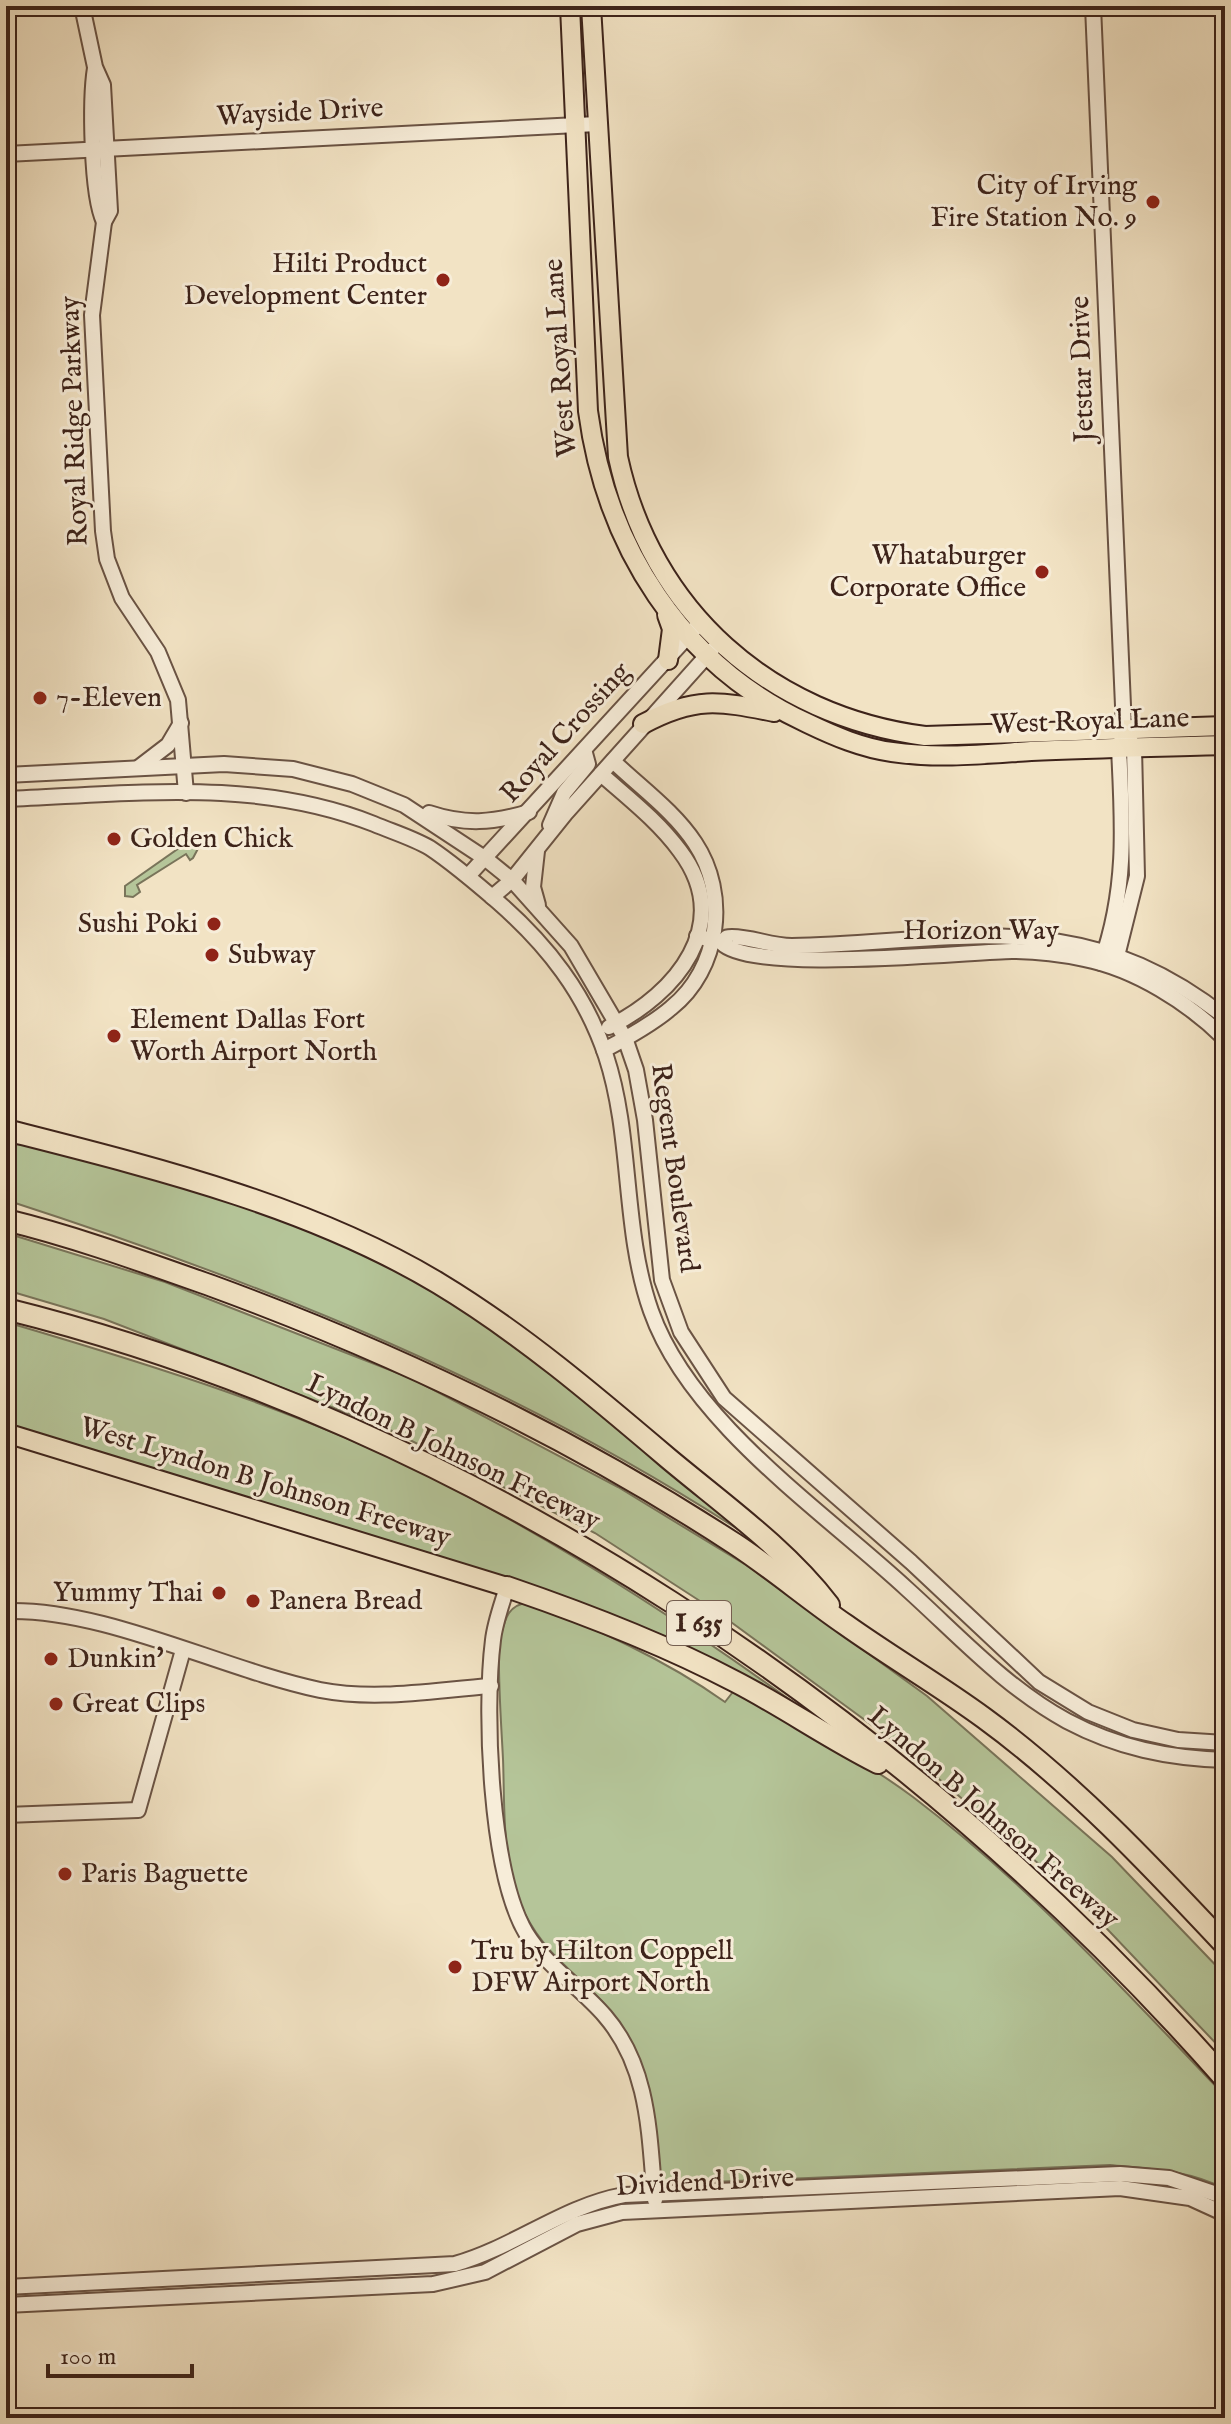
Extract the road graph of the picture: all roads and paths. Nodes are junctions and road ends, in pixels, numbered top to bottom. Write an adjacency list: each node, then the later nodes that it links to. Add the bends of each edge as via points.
1 (82, 6): 7 (street, Royal Ridge Parkway, via 95,67 92,86)
2 (570, 6): 6 (main road, West Royal Lane)
3 (591, 6): 5 (main road, West Royal Lane)
4 (1093, 6): 20 (street, Jetstar Drive)
5 (597, 124): 6 (street, Wayside Drive); 9 (main road, West Royal Lane)
6 (575, 125): 7 (street, Wayside Drive); 10 (main road, West Royal Lane)
7 (101, 149): 8 (street, Wayside Drive); 17 (street, Royal Ridge Parkway, via 99,211 104,222 92,315 103,531 122,598 169,673)
8 (6, 154)
9 (613, 408): 10 (main road); 12 (main road, West Royal Lane, via 626,495 639,528)
10 (588, 411): 11 (main road, West Royal Lane, via 594,456 610,508)
11 (665, 608): 13 (main road, West Royal Lane); 15 (main road, via 672,629)
12 (700, 623): 13 (street, Royal Crossing); 14 (main road, West Royal Lane)
13 (687, 639): 14 (main road, West Royal Lane); 15 (street, Royal Crossing)
14 (712, 650): 16 (main road, West Royal Lane); 18 (street, Royal Crossing); 20 (main road, West Royal Lane, via 817,707 864,725 925,736)
15 (668, 660): 23 (street, Royal Crossing)
16 (787, 714): 18 (main road, via 694,702); 22 (main road, West Royal Lane, via 850,742 913,754)
17 (181, 722): 25 (street, Royal Ridge Parkway); 26 (street, via 168,745)
18 (643, 724): 24 (street, Royal Crossing)
19 (1225, 726): 20 (main road, West Royal Lane)
20 (1124, 729): 22 (street, Jetstar Drive)
21 (1225, 745): 22 (main road, West Royal Lane)
22 (1126, 749): 46 (street, Jetstar Drive, via 1137,876)
23 (585, 753): 32 (street, Royal Crossing); 35 (street, via 588,764 564,793)
24 (613, 761): 27 (street, Royal Crossing); 33 (street)
25 (184, 766): 26 (street, Regent Boulevard); 29 (street, Royal Ridge Parkway); 31 (street, Regent Boulevard, via 293,769)
26 (136, 769): 28 (street, Regent Boulevard)
27 (601, 774): 34 (street); 35 (street, Royal Crossing)
28 (6, 775)
29 (186, 793): 30 (street, Regent Boulevard); 37 (street, Regent Boulevard, via 269,795 308,802 414,840)
30 (6, 799)
31 (404, 805): 32 (street, via 475,823); 36 (street, Regent Boulevard)
32 (530, 812): 36 (street, Royal Crossing)
33 (680, 824): 34 (street); 43 (street, via 706,863 715,892)
34 (664, 831): 41 (street, via 693,875 699,902)
35 (541, 844): 38 (street, Royal Crossing); 40 (street, via 533,887)
36 (486, 859): 37 (street, Royal Crossing); 38 (street, Regent Boulevard)
37 (468, 876): 39 (street, Regent Boulevard)
38 (512, 880): 39 (street, Royal Crossing); 40 (street, Regent Boulevard)
39 (492, 897): 49 (street, Regent Boulevard, via 555,959)
40 (539, 909): 48 (street, Regent Boulevard, via 587,968)
41 (697, 936): 43 (street, Horizon Way); 48 (street, via 690,959 669,988)
42 (932, 938): 43 (street, Horizon Way, via 791,946 730,936); 44 (street, Horizon Way, via 999,935); 45 (street)
43 (716, 940): 45 (street, Horizon Way, via 733,952 787,960); 50 (street, via 681,1000)
44 (1041, 945): 45 (street, Horizon Way); 46 (street, Horizon Way)
45 (932, 955)
46 (1109, 960): 47 (street, Horizon Way, via 1157,970); 51 (street, Horizon Way, via 1189,1009)
47 (1225, 1017)
48 (617, 1023): 49 (street); 50 (street, Regent Boulevard)
49 (598, 1033): 52 (street, Regent Boulevard)
50 (625, 1038): 52 (street); 66 (street, Regent Boulevard, via 645,1120 662,1280 681,1332 724,1398 1039,1682 1088,1712 1133,1730)
51 (1225, 1039)
52 (604, 1050): 67 (street, Regent Boulevard, via 642,1283 663,1340 706,1404 825,1517 1037,1703 1118,1744 1169,1757)
53 (6, 1130): 63 (highway, via 271,1208 379,1252 436,1282 561,1369 802,1570)
54 (6, 1213): 56 (highway)
55 (6, 1220): 56 (highway, Lyndon B Johnson Freeway)
56 (31, 1226): 63 (highway, Lyndon B Johnson Freeway, via 304,1320 468,1392 612,1468 725,1538)
57 (6, 1309): 68 (highway, Lyndon B Johnson Freeway / I 635, via 214,1373 468,1486 595,1554 656,1594)
58 (6, 1433): 59 (main road, West Lyndon B Johnson Freeway)
59 (39, 1443): 60 (main road); 61 (main road, West Lyndon B Johnson Freeway)
60 (6, 1450)
61 (507, 1587): 65 (street, via 493,1638); 68 (highway, via 579,1612 734,1681 828,1738)
62 (6, 1611): 64 (street, via 80,1619)
63 (845, 1625): 70 (highway, Lyndon B Johnson Freeway, via 985,1719 1054,1777 1149,1863)
64 (183, 1650): 65 (street, via 321,1690 374,1697); 69 (street, via 138,1810)
65 (491, 1686): 72 (street, via 497,1827 507,1890 527,1935 558,1974 605,2016 627,2050 644,2090)
66 (1225, 1743)
67 (1225, 1760)
68 (922, 1785): 71 (highway, Lyndon B Johnson Freeway / I 635, via 1130,1975)
69 (6, 1815)
70 (1225, 1945)
71 (1225, 2079)
72 (654, 2194): 73 (street, Dividend Drive, via 1120,2174 1169,2178); 74 (street); 76 (street, Dividend Drive, via 593,2201 504,2247 455,2264)
73 (1225, 2197)
74 (656, 2210): 75 (street, Dividend Drive, via 1120,2188 1190,2198); 78 (street, Dividend Drive, via 598,2216 510,2261 458,2280)
75 (1225, 2214)
76 (303, 2273): 77 (street, Dividend Drive); 78 (street)
77 (6, 2287)
78 (304, 2290): 79 (street, Dividend Drive)
79 (6, 2305)

